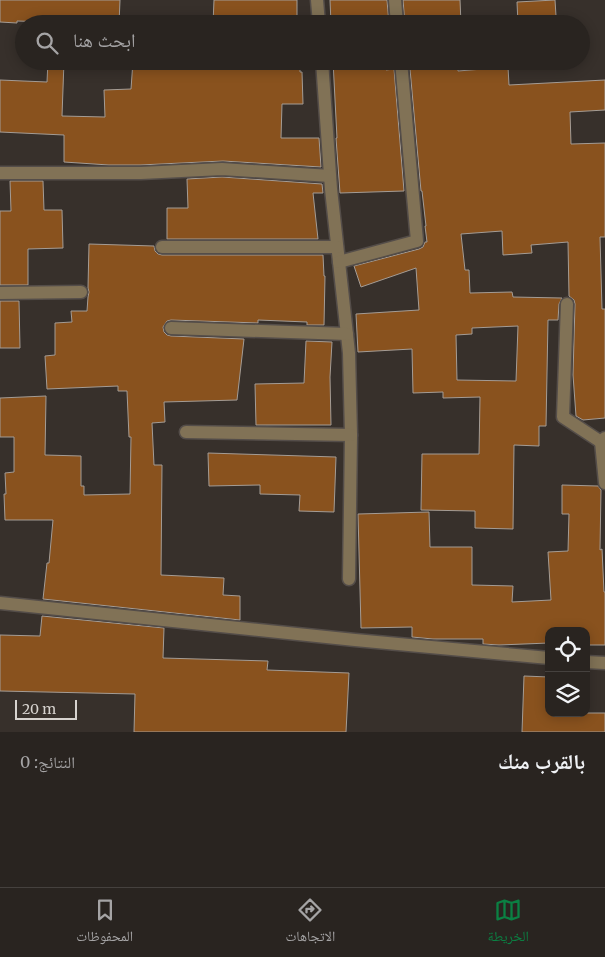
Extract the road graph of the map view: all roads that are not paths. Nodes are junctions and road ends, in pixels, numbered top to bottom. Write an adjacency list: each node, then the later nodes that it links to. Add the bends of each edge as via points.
1 (317, 0): 3 (street)
2 (395, 0): 4 (street)
3 (318, 15)
4 (396, 15)
5 (323, 70): 8 (street)
6 (402, 70): 11 (street, via 417,241)
7 (0, 172): 8 (street, via 222,169)
8 (330, 176): 10 (street)
9 (162, 247): 10 (street)
10 (337, 247): 11 (street)
11 (339, 262): 16 (street)
12 (81, 292): 13 (street)
13 (0, 293)
14 (566, 304): 19 (street, via 564,417)
15 (171, 328): 16 (street)
16 (347, 334): 18 (street)
17 (186, 432): 18 (street)
18 (351, 435): 21 (street)
19 (603, 440): 20 (street)
20 (605, 483)
21 (349, 579)
22 (0, 603): 23 (street)
23 (545, 658)
24 (590, 662): 25 (street)
25 (605, 663)

